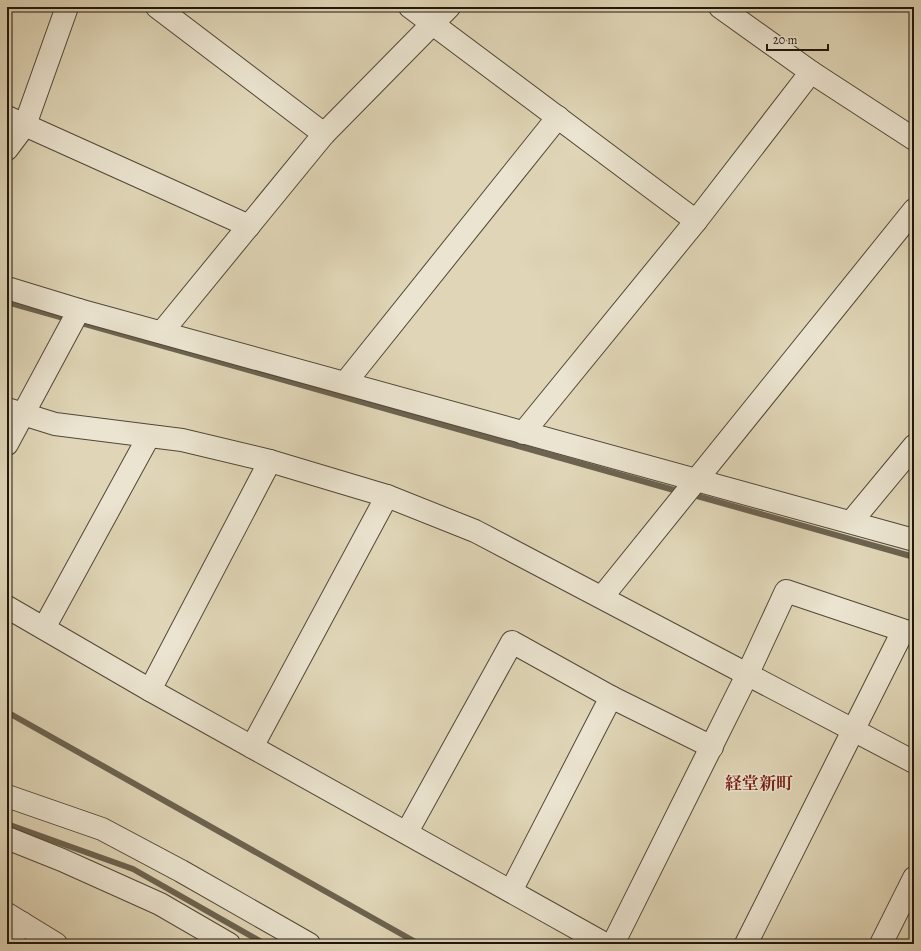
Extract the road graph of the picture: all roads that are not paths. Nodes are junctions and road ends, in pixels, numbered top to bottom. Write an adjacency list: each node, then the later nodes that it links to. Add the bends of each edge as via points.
1 (67, 7): 9 (street)
2 (156, 7): 10 (street)
3 (410, 7): 6 (street)
4 (449, 7): 6 (street)
5 (720, 7): 7 (street)
6 (432, 24): 8 (street); 10 (street)
7 (811, 72): 11 (street); 14 (street)
8 (558, 117): 14 (street); 19 (street)
9 (16, 121): 12 (street); 15 (street)
10 (324, 134): 15 (street)
11 (914, 139)
12 (7, 148)
13 (914, 210): 26 (street)
14 (696, 221): 21 (street)
15 (249, 226): 18 (street)
16 (7, 288): 17 (street)
17 (79, 310): 18 (street); 20 (street)
18 (162, 332): 19 (street)
19 (345, 383): 21 (street)
20 (15, 412): 22 (street, via 55,424); 23 (street)
21 (523, 433): 26 (street)
22 (149, 436): 25 (street, via 182,440); 32 (street)
23 (7, 444)
24 (914, 446): 28 (street)
25 (270, 461): 27 (street); 35 (street)
26 (696, 480): 28 (street); 30 (street)
27 (387, 496): 30 (street, via 475,531); 38 (street)
28 (852, 522): 29 (street)
29 (914, 540)
30 (602, 597): 34 (street)
31 (7, 608): 32 (street)
32 (44, 628): 35 (street)
33 (909, 632): 34 (street, via 786,591); 37 (street)
34 (748, 673): 37 (street); 39 (street)
35 (150, 690): 38 (street)
36 (611, 697): 39 (street); 42 (street, via 512,642); 45 (street)
37 (855, 729): 40 (street); 53 (street)
38 (252, 747): 42 (street)
39 (712, 747): 52 (street)
40 (914, 762)
41 (7, 796): 50 (street, via 102,829)
42 (407, 832): 45 (street)
43 (7, 838): 49 (street, via 160,904)
44 (914, 878): 54 (street)
45 (511, 891): 51 (street)
46 (15, 918): 47 (street); 48 (street)
47 (8, 944)
48 (56, 944)
49 (229, 944)
50 (309, 944)
51 (605, 944)
52 (613, 944)
53 (746, 944)
54 (881, 944)

